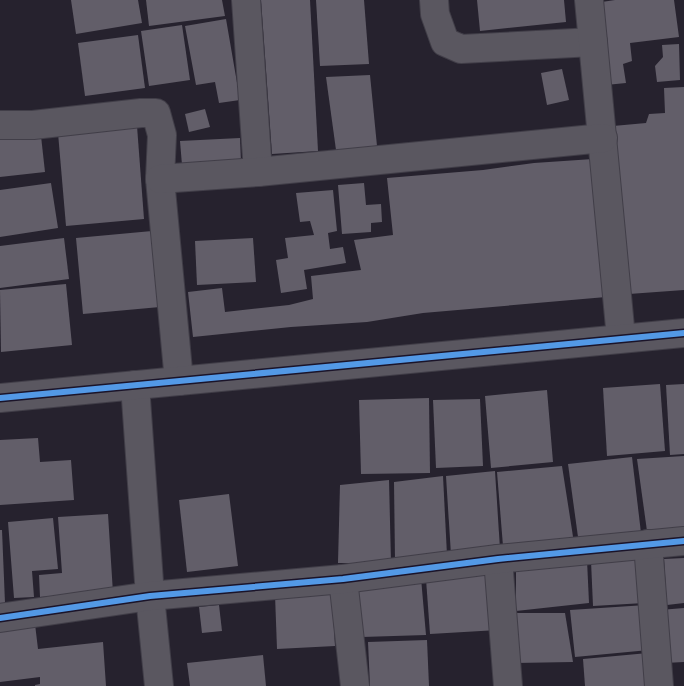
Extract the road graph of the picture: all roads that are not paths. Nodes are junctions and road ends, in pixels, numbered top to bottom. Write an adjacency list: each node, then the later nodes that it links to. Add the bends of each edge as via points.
1 (246, 0): 7 (street)
2 (434, 0): 4 (street, via 435,14 445,42 461,49)
3 (589, 0): 4 (street)
4 (593, 42): 6 (street)
5 (0, 125): 8 (street, via 33,125 156,113 162,135)
6 (603, 138): 7 (street); 10 (street)
7 (258, 172): 8 (street)
8 (160, 180): 11 (street)
9 (684, 333): 10 (street)
10 (621, 338): 11 (street)
11 (179, 381): 12 (street)
12 (135, 385): 13 (street); 18 (street)
13 (0, 398)
14 (684, 541): 15 (street)
15 (648, 544): 16 (street); 23 (street)
16 (498, 559): 17 (street); 22 (street)
17 (343, 579): 18 (street); 21 (street)
18 (150, 596): 19 (street); 20 (street)
19 (0, 618)
20 (159, 686)
21 (355, 686)
22 (508, 686)
23 (659, 686)

